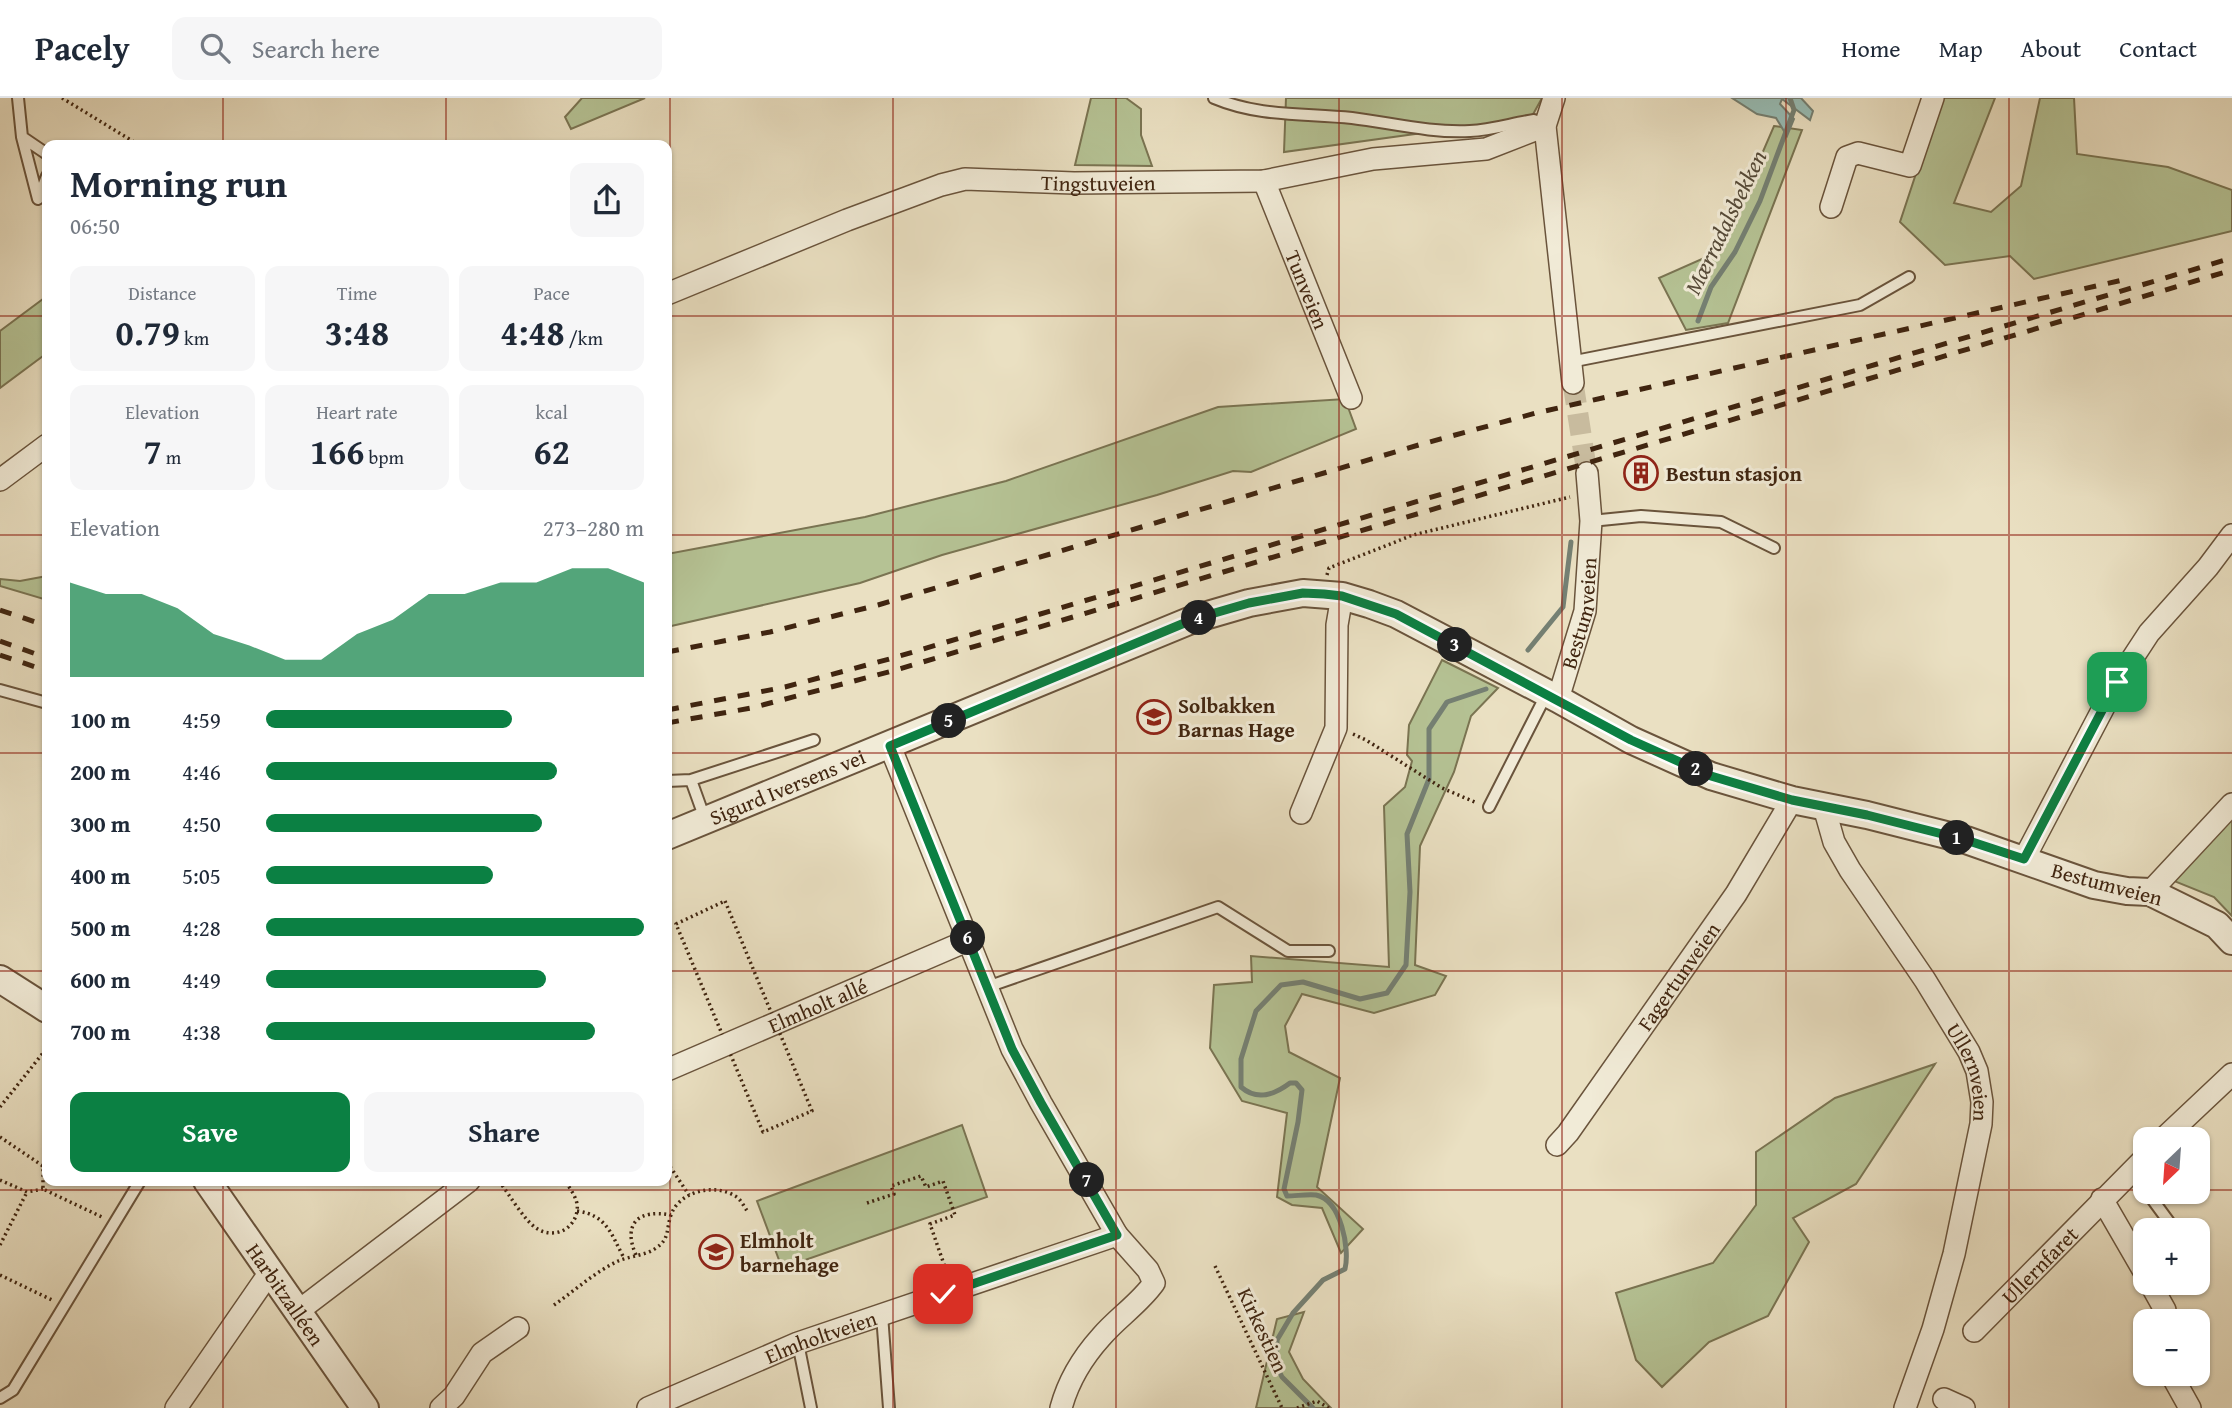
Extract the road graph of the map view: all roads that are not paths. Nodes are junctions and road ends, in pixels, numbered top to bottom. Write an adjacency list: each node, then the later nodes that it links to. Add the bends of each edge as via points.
1 (18, 98): 6 (lane)
2 (1214, 98): 5 (lane, via 1266,113 1349,118 1422,130 1472,131 1534,120)
3 (1554, 98): 5 (street)
4 (1933, 98): 10 (street, via 1910,166 1858,153 1847,157)
5 (1545, 126): 8 (street, Tingstuveien, via 1486,149 1373,159); 13 (street)
6 (22, 137): 7 (lane); 9 (lane, via 38,199)
7 (42, 151)
8 (1264, 181): 12 (street, Tingstuveien, via 965,179 847,220); 14 (street, Tunveien)
9 (42, 189)
10 (1831, 207)
11 (1909, 277): 13 (lane, via 1860,305)
12 (672, 292)
13 (1571, 373)
14 (1351, 398)
15 (42, 449): 16 (street)
16 (0, 480)
17 (1588, 483): 18 (street, Bestumveien)
18 (1591, 522): 20 (lane, via 1641,516 1721,522); 23 (street, Bestumveien, via 1585,611)
19 (2232, 535): 36 (street, via 2149,634 2117,682)
20 (1774, 548)
21 (1333, 595): 23 (street, Sigurd Iversens vei, via 1396,614); 26 (street, Sigurd Iversens vei, via 1303,593 1194,619); 33 (street, via 1336,729)
22 (0, 690): 24 (lane)
23 (1552, 696): 29 (street, Bestumveien, via 1631,740 1711,776); 31 (lane)
24 (42, 702)
25 (814, 740): 27 (lane)
26 (890, 746): 34 (street, Sigurd Iversens vei); 38 (street)
27 (691, 780): 28 (lane); 34 (lane)
28 (672, 781)
29 (1792, 800): 32 (street, Bestumveien); 47 (street, Fagertunveien, via 1736,894)
30 (2232, 804): 37 (street)
31 (1489, 807)
32 (1824, 807): 36 (street, Bestumveien, via 1966,840); 70 (street, Ullernveien, via 1834,842 1850,870 1969,1052 1982,1102 1954,1254)
33 (1301, 813)
34 (705, 819): 35 (street, Sigurd Iversens vei)
35 (672, 834)
36 (2024, 859): 37 (street, Bestumveien, via 2094,885)
37 (2150, 892): 39 (street, Bestumveien, via 2217,925)
38 (969, 940): 42 (street); 44 (street, Elmholt allé)
39 (2232, 941)
40 (1329, 951): 42 (lane, via 1288,951 1218,906)
41 (0, 979): 43 (street)
42 (988, 987): 53 (street, via 1012,1049)
43 (42, 1006)
44 (672, 1068)
45 (2232, 1074): 46 (street)
46 (2176, 1127)
47 (1557, 1145)
48 (2133, 1169): 52 (street, Ullernfaret)
49 (137, 1186): 62 (lane, via 13,1390)
50 (210, 1186): 55 (street, Harbitzalléen)
51 (462, 1186): 56 (street)
52 (2102, 1199): 54 (street); 59 (street, Ullernfaret)
53 (1117, 1235): 57 (street, Elmholtveien); 69 (street, via 1154,1283 1101,1336 1074,1377)
54 (2133, 1253)
55 (270, 1272): 56 (street, Harbitzalléen); 63 (street)
56 (297, 1312): 64 (street, Harbitzalléen)
57 (882, 1315): 60 (street, Elmholtveien); 68 (lane)
58 (518, 1328): 65 (street, via 482,1353)
59 (1974, 1331)
60 (799, 1343): 66 (street, Elmholtveien); 67 (lane)
61 (2178, 1386): 71 (street)
62 (0, 1398)
63 (176, 1408)
64 (365, 1408)
65 (441, 1408)
66 (649, 1408)
67 (811, 1408)
68 (889, 1408)
69 (1061, 1408)
70 (1905, 1408)
71 (2190, 1408)

